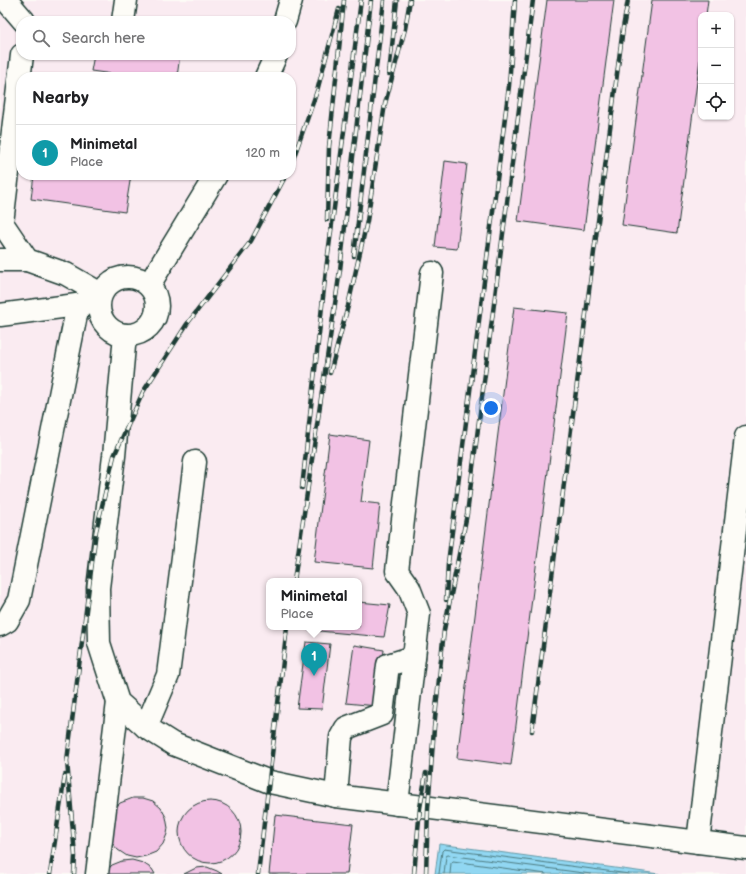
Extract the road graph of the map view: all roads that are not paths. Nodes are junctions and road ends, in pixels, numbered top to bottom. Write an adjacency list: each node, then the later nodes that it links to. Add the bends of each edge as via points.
1 (6, 0): 4 (lane)
2 (126, 0): 5 (lane)
3 (291, 0): 6 (lane)
4 (20, 16)
5 (124, 16)
6 (286, 16)
7 (21, 60): 9 (lane)
8 (274, 60): 10 (lane)
9 (20, 72)
10 (268, 72)
11 (16, 105): 14 (lane, via 2,223)
12 (213, 180): 16 (lane)
13 (0, 260): 14 (lane)
14 (27, 260): 17 (lane, via 66,274)
15 (432, 273): 24 (lane, via 397,571 409,588 418,614)
16 (149, 285): 17 (lane, via 137,278 123,277 107,286); 20 (lane, via 157,301 154,319 142,332)
17 (100, 298): 18 (lane); 20 (lane, via 100,314 105,324 114,332)
18 (78, 305): 19 (lane); 23 (lane, via 19,600 7,621)
19 (0, 315)
20 (125, 335): 25 (lane, via 98,588 99,643)
21 (746, 437): 29 (lane)
22 (195, 462): 26 (lane, via 168,674)
23 (0, 625)
24 (414, 657): 27 (lane, via 388,665 382,714 346,728 340,737); 28 (lane)
25 (118, 702): 26 (lane); 31 (lane)
26 (146, 727): 27 (lane, via 173,744 270,782)
27 (336, 796): 28 (lane)
28 (397, 804): 29 (lane)
29 (698, 842): 30 (lane)
30 (746, 848)
31 (97, 874)

